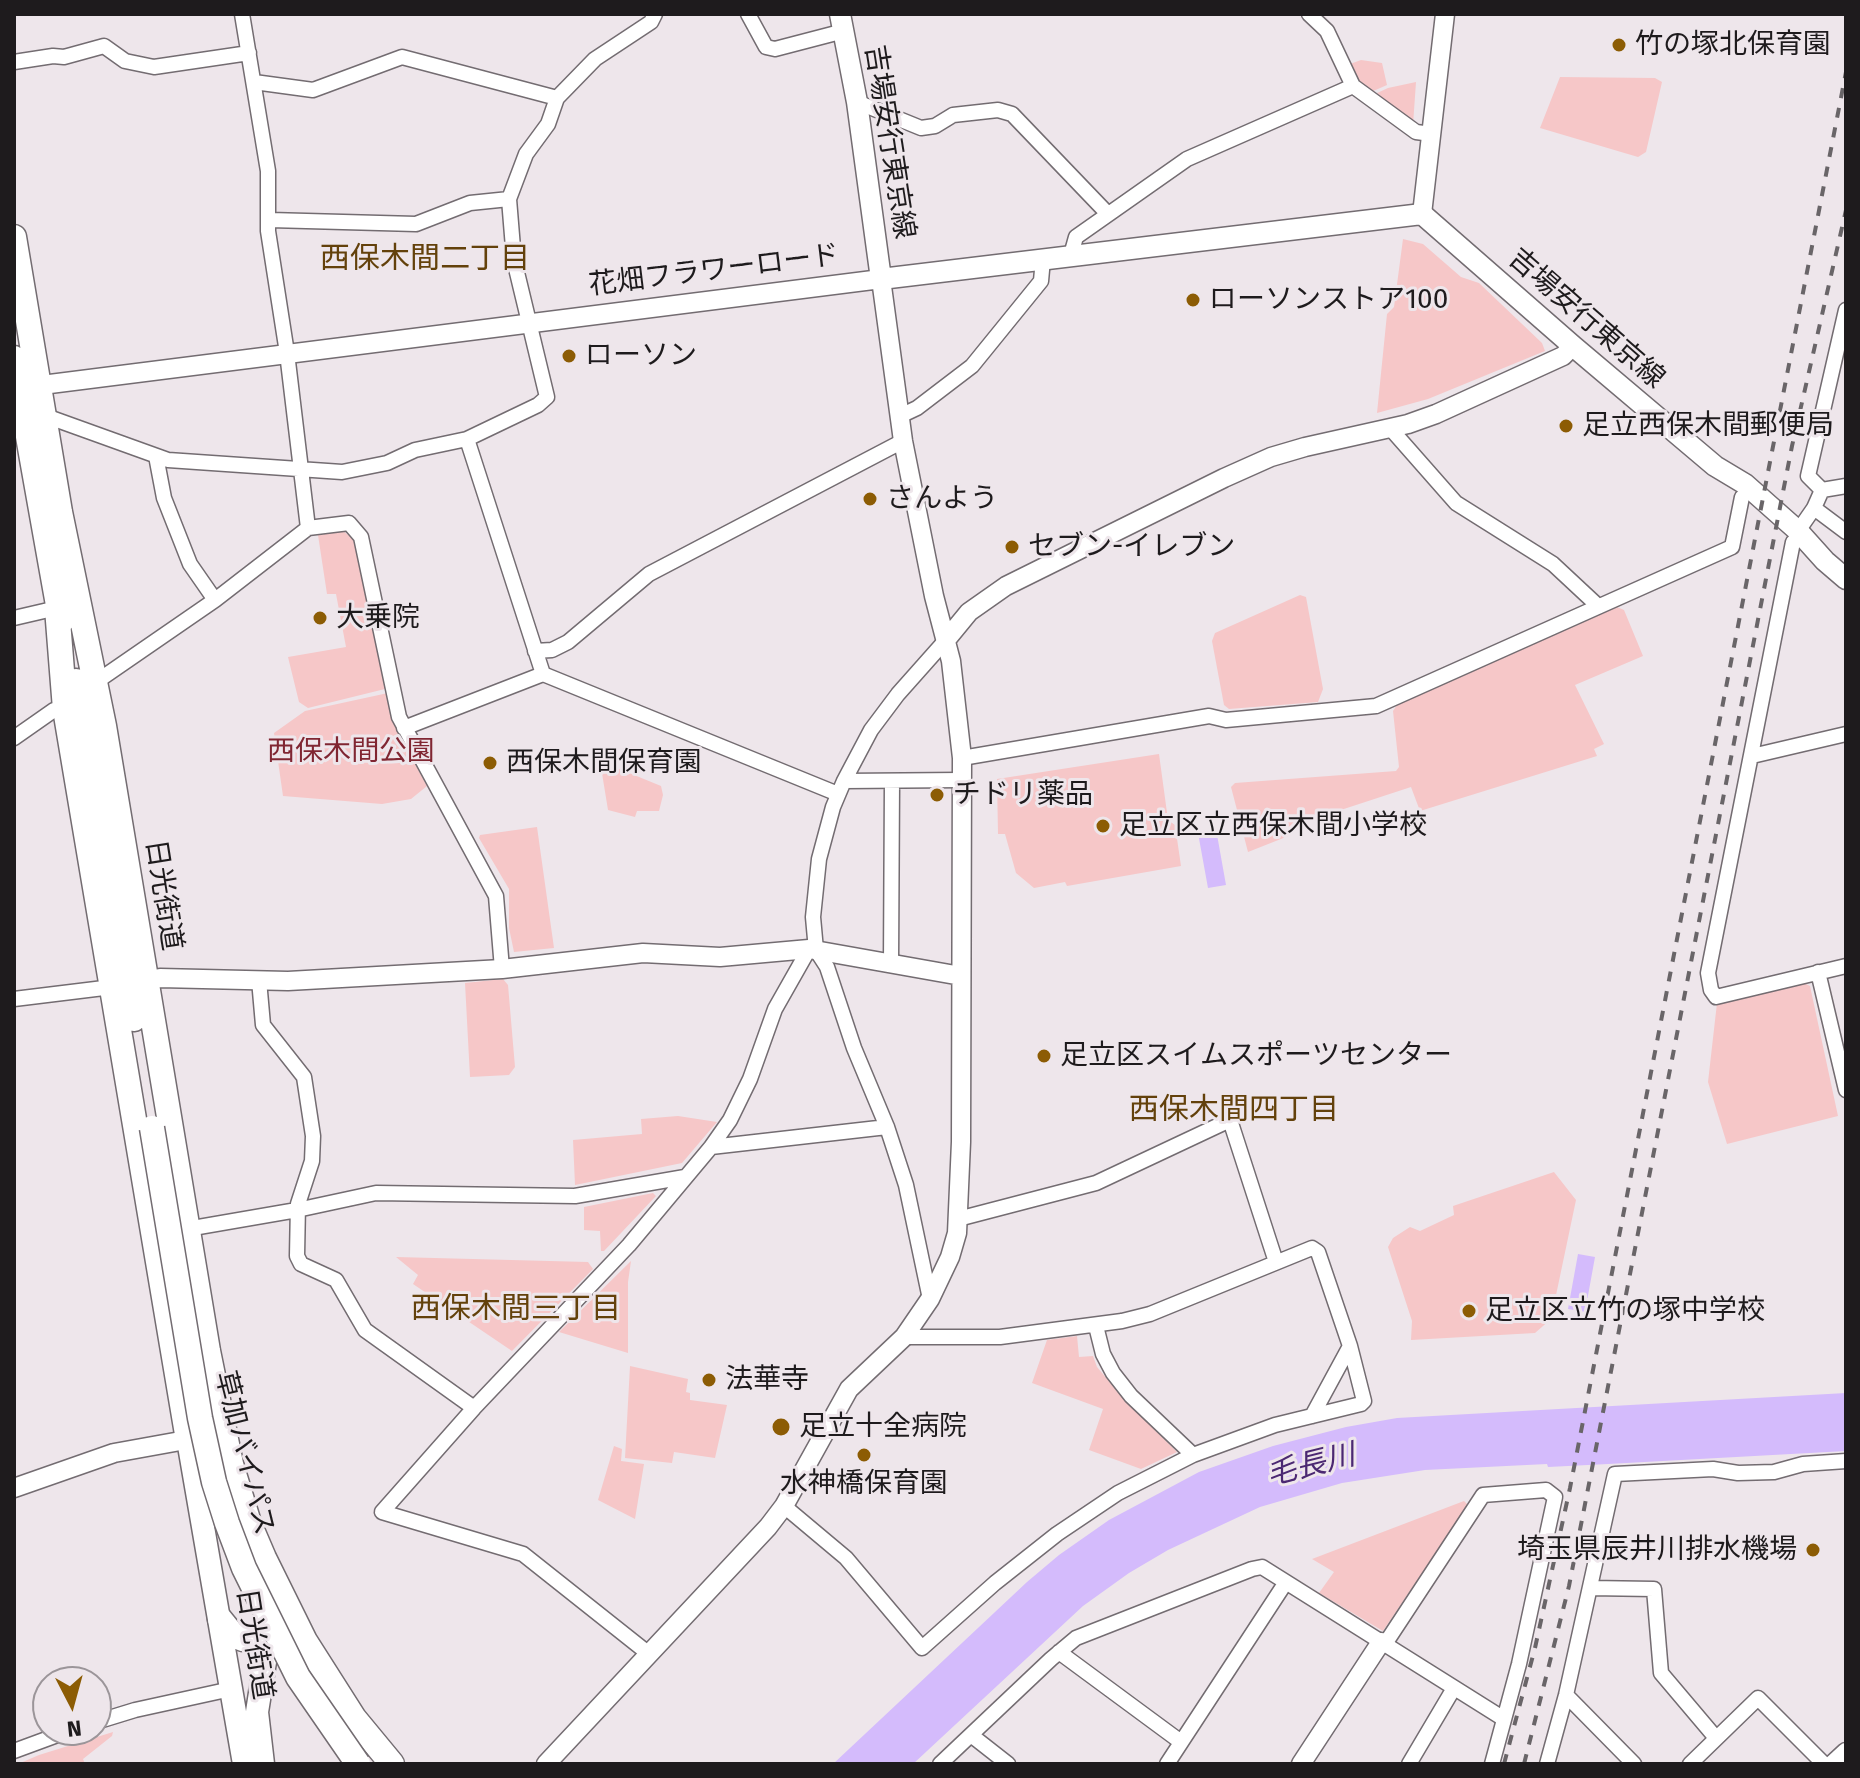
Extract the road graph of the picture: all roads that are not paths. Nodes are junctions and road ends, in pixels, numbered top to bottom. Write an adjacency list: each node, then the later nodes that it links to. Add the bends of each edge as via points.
1 (242, 14): 7 (street)
2 (655, 14): 11 (street, via 595,59)
3 (748, 14): 6 (street, via 766,47 775,49)
4 (1309, 14): 10 (street, via 1327,31)
5 (1445, 14): 13 (street)
6 (842, 22): 12 (main road, 吉場安行東京線)
7 (249, 53): 8 (street, via 154,67 125,61 104,46); 9 (street)
8 (14, 62)
9 (254, 82): 11 (street, via 313,90 402,57); 17 (street)
10 (1353, 86): 13 (street, via 1416,132); 15 (street, via 1187,159)
11 (557, 98): 14 (street)
12 (857, 102): 15 (street, via 921,128 953,115 998,110 1012,114); 21 (main road, 吉場安行東京線)
13 (1432, 134): 16 (street)
14 (509, 199): 17 (street, via 470,203 416,224); 23 (street, via 511,244)
15 (1107, 213): 19 (street, via 1076,237)
16 (1422, 214): 19 (main road, 花畑フラワーロード); 24 (main road, 吉場安行東京線)
17 (270, 220): 25 (street)
18 (14, 237): 27 (highway, 日光街道)
19 (1071, 255): 20 (main road, 花畑フラワーロード)
20 (1043, 259): 21 (main road, 花畑フラワーロード); 29 (street, via 1041,281 972,366)
21 (881, 279): 23 (street, 花畑フラワーロード); 29 (street)
22 (1846, 310): 37 (street, via 1808,476)
23 (530, 322): 25 (street, 花畑フラワーロード); 31 (street, via 547,397)
24 (1573, 346): 30 (street, via 1563,356 1474,399); 34 (main road, 吉場安行東京線)
25 (287, 353): 27 (street, 花畑フラワーロード); 35 (street)
26 (14, 358): 27 (highway, 日光街道)
27 (24, 388): 28 (highway, 日光街道); 46 (highway, 日光街道)
28 (43, 415): 33 (street); 51 (highway, 日光街道)
29 (900, 416): 32 (street)
30 (1390, 428): 45 (street, via 1456,503 1553,564); 48 (street, via 1271,457 1224,478 1006,586 969,612)
31 (467, 439): 35 (street, via 342,472); 49 (street)
32 (903, 441): 48 (street); 49 (street, via 649,574 568,642)
33 (156, 456): 35 (street); 44 (street, via 164,498 190,564)
34 (1715, 466): 38 (main road, 吉場安行東京線); 42 (main road, 吉場安行東京線, via 1745,484)
35 (300, 470): 40 (street)
36 (1846, 486): 37 (street)
37 (1822, 490): 39 (street)
38 (1742, 497): 42 (main road, 吉場安行東京線); 45 (street, via 1732,547)
39 (1814, 508): 41 (street); 42 (street)
40 (308, 528): 44 (street); 53 (street, via 349,523 361,537)
41 (1846, 532)
42 (1796, 536): 43 (main road, 吉場安行東京線); 56 (street)
43 (1846, 579)
44 (215, 600): 51 (street)
45 (1597, 605): 57 (street, via 1376,706 1226,720 1209,716)
46 (57, 608): 47 (street); 52 (highway); 73 (highway, 日光街道, via 88,736)
47 (14, 618)
48 (946, 640): 57 (street); 60 (street, via 871,730)
49 (535, 651): 50 (street)
50 (543, 674): 53 (street); 60 (street)
51 (96, 682): 68 (highway, 日光街道)
52 (65, 709): 55 (street, via 54,710); 69 (highway)
53 (404, 728): 64 (street, via 496,896)
54 (1846, 734): 56 (street)
55 (14, 738)
56 (1752, 756): 65 (street, via 1708,973 1711,990 1716,997)
57 (962, 758): 58 (street)
58 (962, 780): 59 (street); 66 (street)
59 (892, 781): 60 (street); 62 (street)
60 (841, 787): 61 (street, via 825,832 814,890)
61 (813, 950): 62 (street); 64 (street, via 720,957 643,953); 72 (street, via 827,967); 74 (street, via 775,1009 750,1079)
62 (891, 964): 66 (street)
63 (1846, 966): 65 (street)
64 (502, 969): 67 (street)
65 (1818, 972): 71 (street)
66 (961, 976): 77 (street)
67 (259, 980): 68 (street); 76 (street, via 263,1025 304,1077 312,1161)
68 (146, 981): 78 (highway, 日光街道)
69 (112, 987): 70 (street); 87 (highway)
70 (14, 999)
71 (1846, 1090)
72 (887, 1127): 74 (street); 80 (street, via 911,1204)
73 (152, 1128): 111 (highway, 草加バイパス, bridge, via 200,1418 227,1523 298,1677)
74 (711, 1147): 75 (street)
75 (685, 1177): 76 (street, via 575,1196 376,1193); 84 (street, via 629,1245)
76 (297, 1210): 78 (street); 84 (street, via 301,1264 336,1280 365,1330)
77 (958, 1219): 79 (street, via 1096,1183 1230,1120); 80 (street, via 950,1257)
78 (187, 1229): 86 (highway, 日光街道)
79 (1276, 1262): 81 (street, via 1150,1314); 83 (street, via 1312,1248 1318,1252)
80 (930, 1299): 82 (street)
81 (1096, 1326): 82 (street, via 1000,1337); 88 (street, via 1113,1373)
82 (904, 1337): 91 (street, via 849,1389)
83 (1350, 1346): 85 (street); 85 (street, via 1364,1401)
84 (474, 1408): 99 (street, via 382,1512 523,1554)
85 (1312, 1416): 88 (street)
86 (224, 1434): 87 (street); 92 (highway, 日光街道)
87 (188, 1440): 90 (street, via 114,1453); 95 (main road, 日光街道)
88 (1193, 1455): 91 (street, via 1118,1493 1057,1534 922,1648 846,1558)
89 (1846, 1461): 94 (street, via 1774,1472 1615,1474)
90 (14, 1488)
91 (784, 1506): 99 (street)
92 (264, 1558): 96 (highway); 112 (highway, 草加バイパス, via 328,1679)
93 (1286, 1582): 97 (street); 98 (street, via 1262,1567 1252,1569 1076,1638); 107 (street)
94 (1590, 1588): 102 (street); 106 (street, via 1654,1589 1661,1673)
95 (220, 1619): 96 (highway, via 243,1639); 101 (main road, 日光街道)
96 (270, 1630): 110 (main road, 日光街道, via 257,1712)
97 (1383, 1643): 100 (street); 104 (street, via 1483,1495 1546,1490 1555,1497); 117 (street)
98 (1059, 1652): 105 (street); 107 (street)
99 (649, 1654): 113 (street)
100 (1454, 1688): 104 (street); 118 (street)
101 (231, 1689): 103 (street); 109 (main road, 日光街道)
102 (1566, 1695): 120 (street); 121 (street)
103 (112, 1717)
104 (1504, 1719): 119 (street)
105 (971, 1735): 114 (street); 115 (street)
106 (1716, 1738): 122 (street); 123 (street, via 1758,1698)
107 (1181, 1742): 116 (street)
108 (1846, 1752): 124 (street)
109 (243, 1764)
110 (263, 1764)
111 (358, 1764)
112 (392, 1764)
113 (546, 1764)
114 (940, 1764)
115 (1008, 1764)
116 (1167, 1764)
117 (1301, 1764)
118 (1409, 1764)
119 (1492, 1764)
120 (1547, 1764)
121 (1634, 1764)
122 (1690, 1764)
123 (1824, 1764)
124 (1833, 1764)

